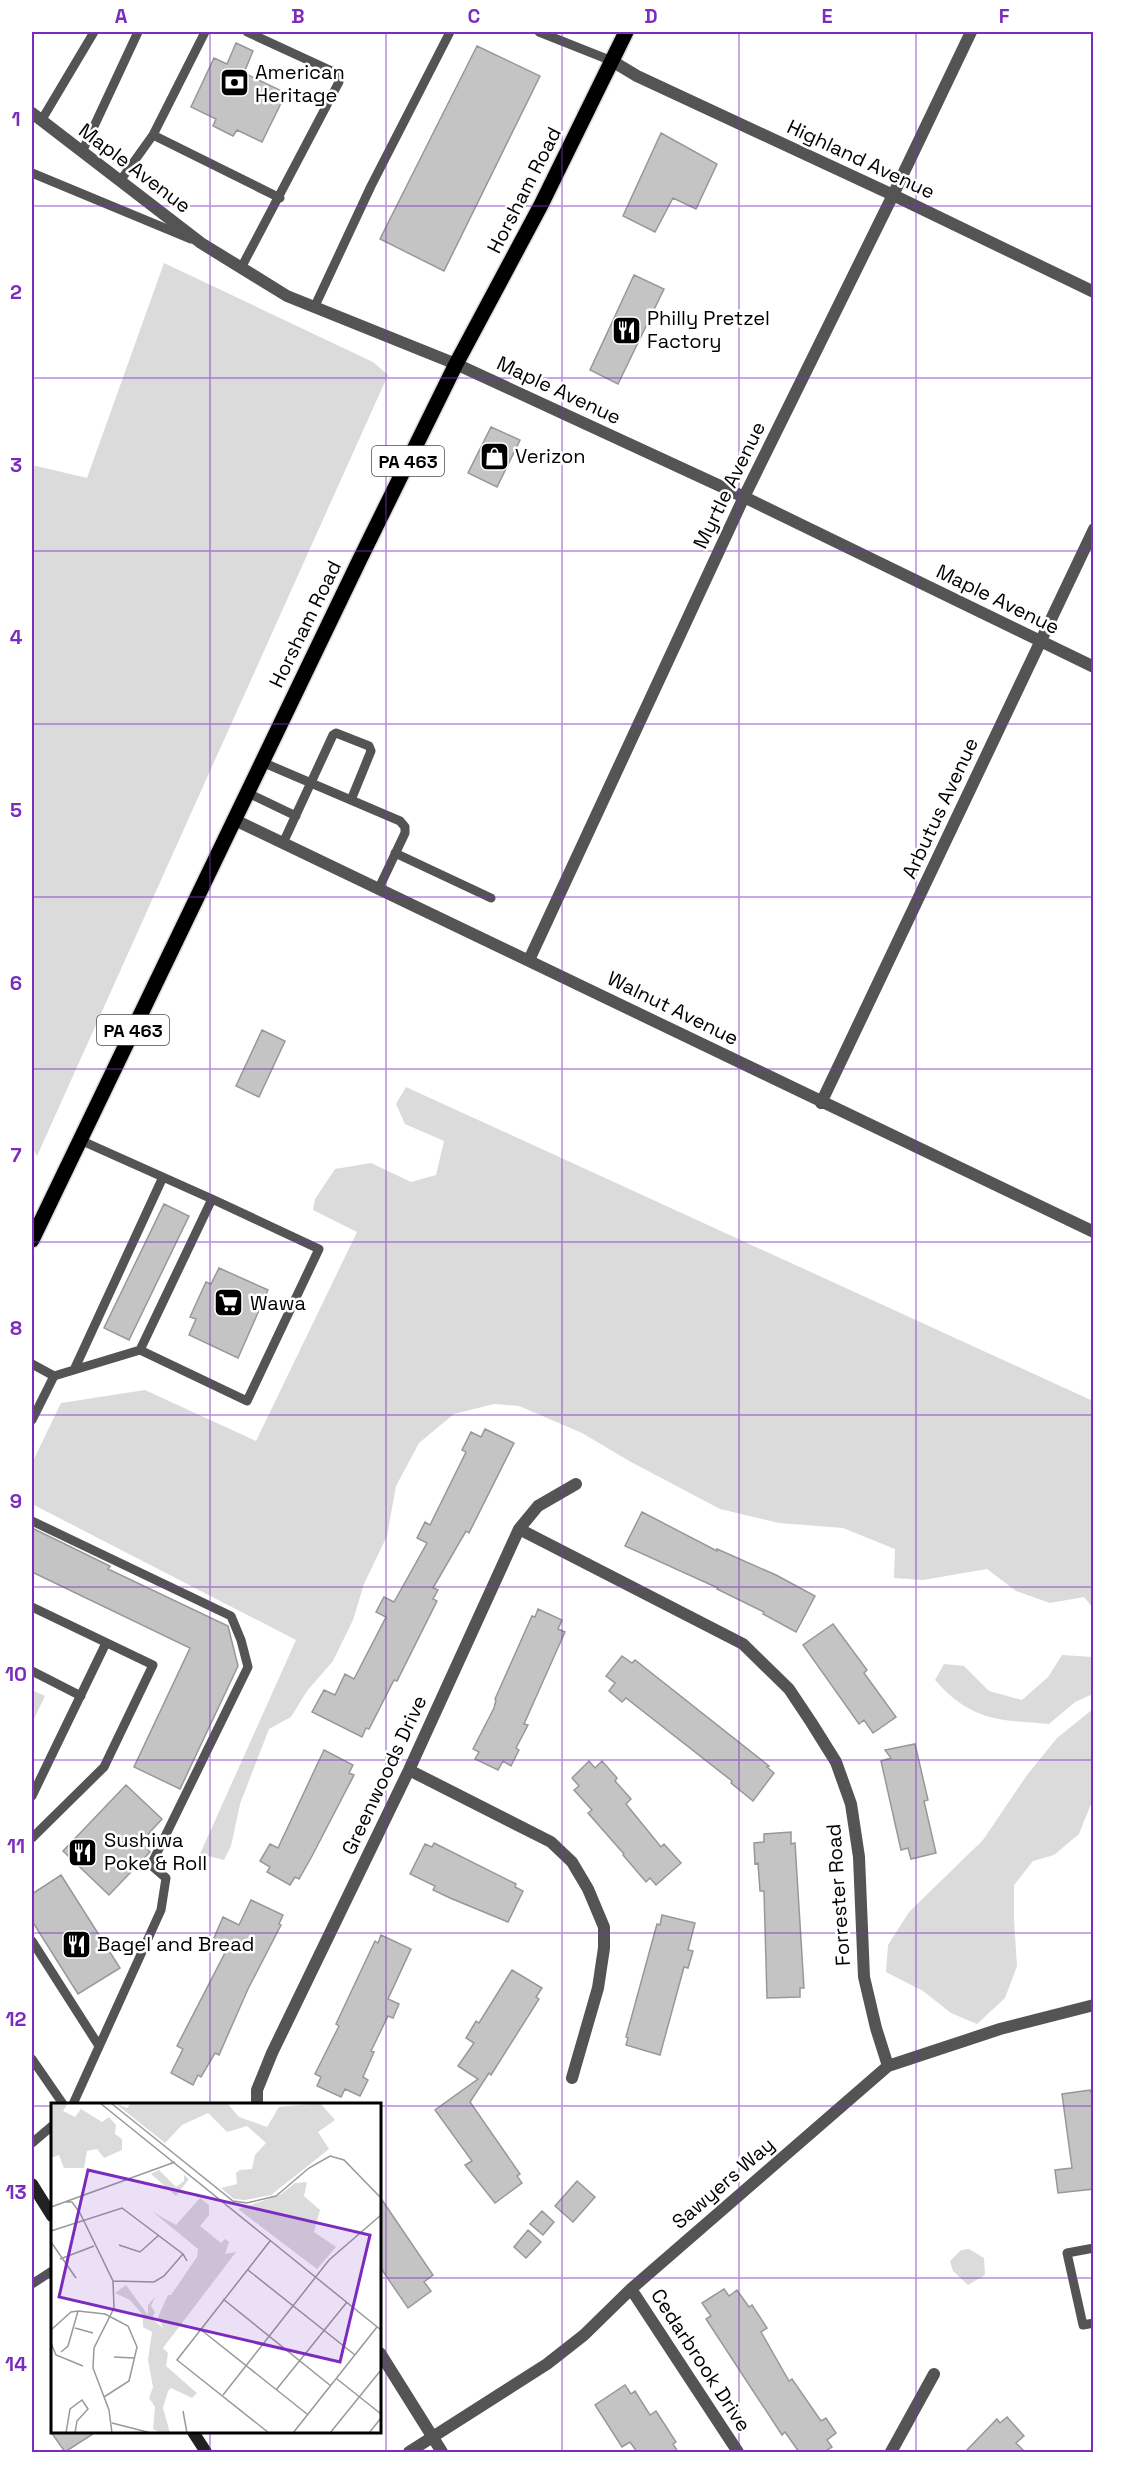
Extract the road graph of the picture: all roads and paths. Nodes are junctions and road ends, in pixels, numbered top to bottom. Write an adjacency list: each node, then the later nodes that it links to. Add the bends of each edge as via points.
1 (94, 32): 10 (lane)
2 (138, 32): 12 (lane)
3 (205, 32): 11 (lane)
4 (247, 32): 16 (lane, via 339,76)
5 (450, 32): 20 (lane)
6 (538, 32): 9 (lane)
7 (626, 32): 9 (main road, Horsham Road / PA 463)
8 (971, 32): 15 (street, Myrtle Avenue)
9 (612, 61): 15 (street, Highland Avenue); 21 (main road, Horsham Road / PA 463)
10 (36, 117): 12 (street, Maple Avenue)
11 (153, 135): 14 (lane); 16 (lane)
12 (82, 152): 14 (street, Maple Avenue)
13 (32, 173): 17 (lane)
14 (120, 181): 17 (street, Maple Avenue)
15 (893, 195): 19 (street, Highland Avenue); 22 (street, Myrtle Avenue)
16 (280, 198): 18 (lane)
17 (201, 243): 18 (street, Maple Avenue)
18 (241, 268): 20 (street, Maple Avenue)
19 (1094, 292)
20 (314, 308): 21 (street, Maple Avenue)
21 (456, 364): 22 (street, Maple Avenue); 26 (main road, Horsham Road / PA 463)
22 (744, 497): 24 (street, Maple Avenue); 36 (street, Myrtle Avenue)
23 (1094, 529): 24 (street, Arbutus Avenue)
24 (1041, 641): 25 (street, Maple Avenue); 37 (street, Arbutus Avenue)
25 (1094, 667)
26 (262, 762): 27 (lane); 28 (main road, Horsham Road / PA 463)
27 (311, 783): 29 (lane); 29 (lane, via 333,735 340,733 369,746 371,751); 30 (lane)
28 (248, 792): 30 (lane); 31 (main road, Horsham Road / PA 463)
29 (351, 800): 33 (lane, via 400,821 405,827)
30 (296, 816): 32 (lane)
31 (235, 820): 32 (street, Walnut Avenue); 38 (main road, Horsham Road / PA 463)
32 (283, 843): 34 (street, Walnut Avenue)
33 (395, 854): 34 (lane); 35 (lane)
34 (379, 888): 36 (street, Walnut Avenue)
35 (492, 898)
36 (529, 960): 37 (street, Walnut Avenue)
37 (821, 1103): 41 (street, Walnut Avenue)
38 (80, 1140): 39 (lane); 42 (main road, Horsham Road / PA 463)
39 (164, 1177): 40 (lane); 45 (lane)
40 (212, 1199): 43 (lane); 43 (lane, via 319,1249 247,1401)
41 (1094, 1232)
42 (32, 1240)
43 (140, 1350): 45 (lane)
44 (32, 1364): 46 (lane)
45 (74, 1370): 46 (lane)
46 (54, 1376): 47 (lane)
47 (32, 1420)
48 (576, 1484): 50 (street, Greenwoods Drive, via 538,1506)
49 (32, 1521): 60 (lane, via 231,1616 248,1666 151,1865 166,1878 161,1910)
50 (519, 1529): 55 (street, Greenwoods Drive); 62 (street, Forrester Road, via 743,1644 789,1689 836,1761 851,1804 859,1857 864,1977)
51 (32, 1607): 52 (lane)
52 (106, 1643): 54 (lane); 57 (lane, via 153,1665 104,1767)
53 (32, 1671): 54 (lane)
54 (81, 1696): 56 (lane)
55 (409, 1770): 63 (street, via 551,1842 572,1862 588,1889 604,1927 604,1948 598,1988); 66 (street, Greenwoods Drive, via 272,2053 257,2090)
56 (32, 1796)
57 (32, 1838)
58 (32, 1941): 60 (lane)
59 (1094, 2005): 62 (street, Sawyers Way, via 1000,2029)
60 (99, 2046): 65 (lane)
61 (32, 2059): 64 (lane)
62 (888, 2066): 74 (street, Sawyers Way)
63 (572, 2078)
64 (62, 2103)
65 (73, 2103)
66 (257, 2103)
67 (51, 2127): 68 (lane)
68 (32, 2143)
69 (32, 2184): 70 (main road)
70 (51, 2214)
71 (1094, 2248): 75 (lane, via 1067,2253 1083,2325)
72 (51, 2272): 73 (lane)
73 (32, 2284)
74 (631, 2289): 79 (street, Sawyers Way, via 584,2335 547,2364); 83 (street, Cedarbrook Drive)
75 (1094, 2323)
76 (381, 2355): 79 (street)
77 (934, 2374): 84 (street)
78 (194, 2433): 80 (main road)
79 (432, 2437): 81 (street, Sawyers Way); 82 (street)
80 (206, 2452)
81 (409, 2452)
82 (442, 2452)
83 (738, 2452)
84 (891, 2452)

